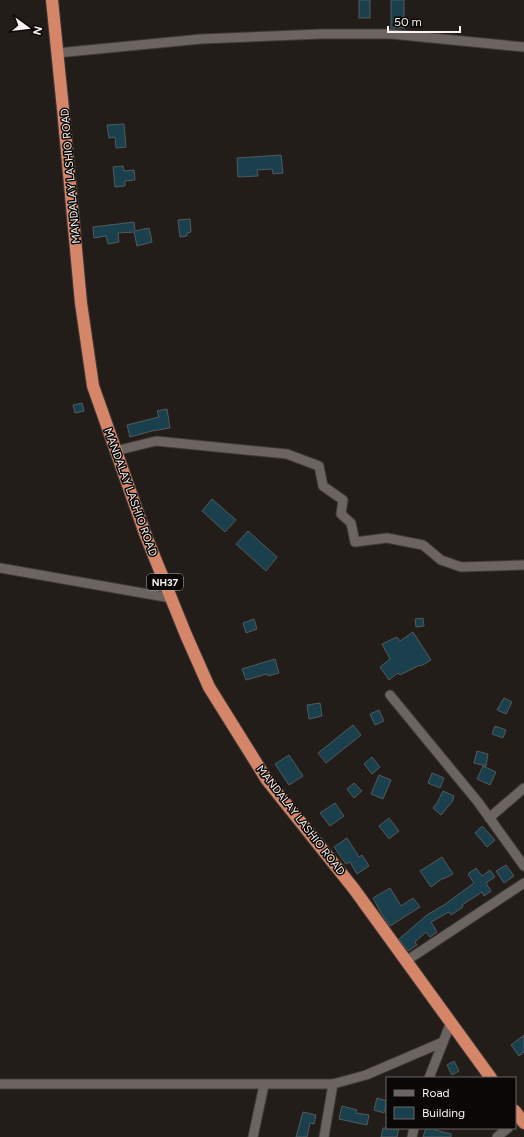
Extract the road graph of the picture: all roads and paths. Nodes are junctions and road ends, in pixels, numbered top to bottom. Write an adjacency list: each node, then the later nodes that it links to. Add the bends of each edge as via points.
1 (52, 0): 3 (highway, MANDALAY LASHIO ROAD / NH37)
2 (524, 47): 3 (street, via 391,34 321,34 201,39)
3 (57, 53): 4 (highway, MANDALAY LASHIO ROAD / NH37, via 81,303 93,386)
4 (115, 451): 5 (street, via 156,441 288,454 319,466 323,486 343,500 340,514 351,523 355,542 388,538 423,544 441,560 461,567); 7 (highway, MANDALAY LASHIO ROAD / NH37)
5 (524, 565)
6 (0, 568): 7 (street)
7 (171, 598): 13 (highway, MANDALAY LASHIO ROAD / NH37, via 209,687 267,780 354,888)
8 (390, 695): 10 (street)
9 (524, 788): 10 (street)
10 (489, 818): 11 (street)
11 (524, 866)
12 (523, 886): 13 (street)
13 (406, 961): 14 (highway, MANDALAY LASHIO ROAD / NH37)
14 (451, 1022): 15 (street); 17 (highway, MANDALAY LASHIO ROAD / NH37)
15 (443, 1042): 16 (street); 19 (street, via 366,1075)
16 (428, 1077)
17 (490, 1077)
18 (0, 1084): 20 (street)
19 (333, 1084): 20 (street); 23 (street)
20 (264, 1085): 22 (street)
21 (507, 1129): 24 (street)
22 (253, 1137)
23 (324, 1137)
24 (497, 1137)

